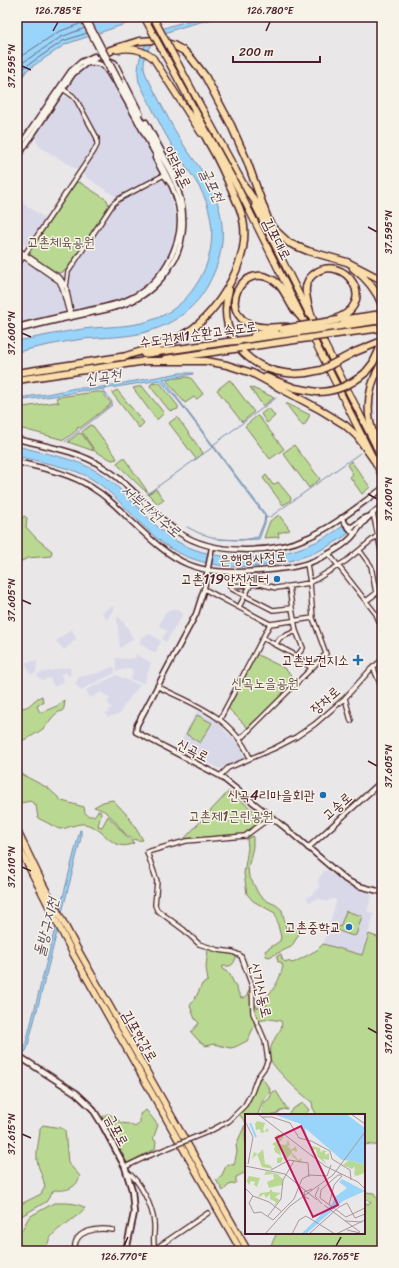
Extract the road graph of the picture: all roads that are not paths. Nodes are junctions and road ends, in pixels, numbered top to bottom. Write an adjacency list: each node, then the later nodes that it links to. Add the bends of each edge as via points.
1 (82, 17): 8 (street, 아라육로, bridge)
2 (86, 17): 8 (street, 아라육로, bridge)
3 (144, 17): 10 (main road, 김포대로, bridge)
4 (153, 17): 17 (main road, 김포대로, bridge)
5 (111, 51): 6 (street); 11 (street, via 85,60 70,71); 12 (main road, via 128,48 139,50 153,58); 18 (highway, via 144,40 156,40 168,43 188,54 199,67 231,125)
6 (84, 64): 7 (street, via 95,62); 9 (street)
7 (107, 70): 14 (street); 15 (street, via 107,64 113,61 171,167 176,180)
8 (120, 85): 15 (street, 아라육로)
9 (63, 89): 13 (street); 21 (street, via 77,100 97,138 97,145)
10 (194, 109): 12 (highway); 16 (main road, 김포대로)
11 (17, 150)
12 (216, 157): 16 (main road); 26 (highway, via 236,199 244,226 242,252)
13 (17, 158)
14 (164, 175): 15 (street); 24 (street, via 115,202)
15 (175, 187): 30 (street, 아라육로, via 182,205 183,232 174,260 162,278 148,292 133,301)
16 (239, 190): 33 (main road, 김포대로)
17 (248, 191): 18 (highway); 32 (main road, 김포대로)
18 (269, 222): 22 (highway, via 296,247)
19 (17, 249): 21 (street)
20 (17, 252): 21 (street)
21 (24, 255): 23 (street); 25 (street); 30 (street, via 59,281)
22 (334, 258): 27 (highway, via 352,264); 29 (highway, via 352,267 368,281)
23 (17, 266)
24 (68, 272): 25 (street); 28 (street)
25 (56, 275): 28 (street)
26 (233, 277): 38 (highway, bridge, via 226,301 229,327 236,343 249,358 270,370 287,374 306,374 321,370); 39 (highway, via 216,306 190,330 166,343)
27 (382, 280)
28 (66, 287): 30 (street)
29 (382, 305)
30 (71, 316): 35 (street, 아라육로)
31 (380, 317): 34 (highway, 수도권제1순환고속도로)
32 (313, 320): 34 (highway, via 306,294 307,286 315,273 326,269 339,270 347,274 355,285 356,301 351,310); 46 (main road, 김포대로)
33 (304, 321): 37 (highway, via 293,309 275,280 265,276 254,276 245,280 238,288 235,298 239,315 253,325); 48 (main road, 김포대로)
34 (338, 321): 37 (highway, 수도권제1순환고속도로, bridge); 37 (highway, bridge)
35 (17, 328)
36 (380, 328): 40 (highway, 수도권제1순환고속도로, bridge)
37 (282, 330): 39 (highway, 수도권제1순환고속도로, bridge, via 235,341)
38 (380, 342): 42 (highway, bridge, via 373,364 365,373 330,391 317,392 295,388)
39 (122, 357): 43 (highway, 수도권제1순환고속도로)
40 (143, 362): 42 (highway, via 206,361); 44 (highway, 수도권제1순환고속도로)
41 (382, 362): 46 (highway, via 374,378 369,402)
42 (236, 367): 48 (highway, via 337,419 357,436)
43 (17, 373)
44 (17, 380)
45 (17, 438): 59 (street, via 80,456 103,467 174,529)
46 (376, 446): 47 (main road, 김포대로)
47 (382, 458)
48 (374, 460): 50 (main road, 김포대로)
49 (17, 462): 65 (street, 은행영사정로, via 60,473 90,486 166,552 189,566)
50 (382, 476)
51 (382, 489): 55 (street)
52 (382, 506): 53 (street, 은행영사정로)
53 (373, 513): 54 (street, 은행영사정로); 58 (street)
54 (368, 517): 56 (street, via 352,527); 57 (street, 은행영사정로)
55 (341, 518): 56 (street); 59 (street, via 310,537 283,546)
56 (347, 526): 57 (street)
57 (354, 534): 61 (street, 은행영사정로)
58 (378, 535): 60 (street); 62 (street)
59 (211, 549): 65 (street, 신곡로)
60 (360, 551): 64 (street); 71 (street, via 371,566)
61 (329, 554): 63 (street, 은행영사정로); 64 (street)
62 (382, 555)
63 (307, 564): 65 (street, 은행영사정로, via 245,572); 66 (street)
64 (338, 566): 66 (street); 73 (street)
65 (207, 569): 69 (street, 신곡로)
66 (310, 583): 68 (street); 76 (street)
67 (251, 584): 68 (street, via 263,584 274,588); 72 (street); 72 (street, via 230,586)
68 (289, 586): 75 (street)
69 (204, 589): 74 (street); 87 (street, 신곡로, via 196,614)
70 (382, 589): 71 (street)
71 (376, 593): 73 (street)
72 (245, 596): 74 (street); 75 (street, via 273,610)
73 (366, 601): 79 (street)
74 (239, 608): 78 (street)
75 (292, 608): 77 (street)
76 (313, 618): 77 (street); 86 (street, via 326,654)
77 (293, 620): 78 (street); 80 (street)
78 (270, 624): 81 (street)
79 (382, 628)
80 (296, 631): 82 (street, via 280,638); 83 (street, via 303,648)
81 (263, 638): 82 (street); 90 (street)
82 (275, 644): 83 (street)
83 (297, 656): 86 (street)
84 (382, 660): 85 (street, 장차로)
85 (373, 667): 88 (street); 89 (street, 장차로)
86 (311, 668): 92 (street)
87 (158, 687): 90 (street); 94 (street, 신곡로, via 137,725 136,732)
88 (382, 688)
89 (345, 698): 91 (street); 93 (street, 장차로, via 315,724 291,740)
90 (220, 719): 92 (street)
91 (351, 721)
92 (240, 739): 93 (street)
93 (250, 758): 94 (street, 장차로, via 228,768)
94 (220, 776): 96 (street, 신곡로)
95 (382, 781): 99 (street, 고송로)
96 (271, 817): 99 (street, 신곡로); 102 (street, 신기신동로, bridge, via 245,836 186,841 147,852 157,881 157,910 199,944 241,956 252,986 253,1013 268,1052 268,1060 245,1105 229,1121)
97 (17, 830): 112 (main road, 김포한강로, via 77,948)
98 (17, 844): 111 (main road, 김포한강로, via 73,954)
99 (308, 848): 100 (street, 신곡로, via 346,880)
100 (382, 892)
101 (17, 1055): 102 (main road, 금포로, via 68,1087 89,1104)
102 (125, 1167): 103 (main road, 금포로)
103 (127, 1172): 104 (street, via 135,1178); 105 (main road, 금포로)
104 (141, 1188): 105 (street); 108 (street, via 154,1218)
105 (133, 1192): 110 (main road, 금포로, via 133,1220)
106 (208, 1213): 108 (street)
107 (112, 1230): 109 (street, via 98,1228 87,1231 76,1240)
108 (154, 1250)
109 (75, 1251)
110 (126, 1251)
111 (241, 1251)
112 (248, 1251)

